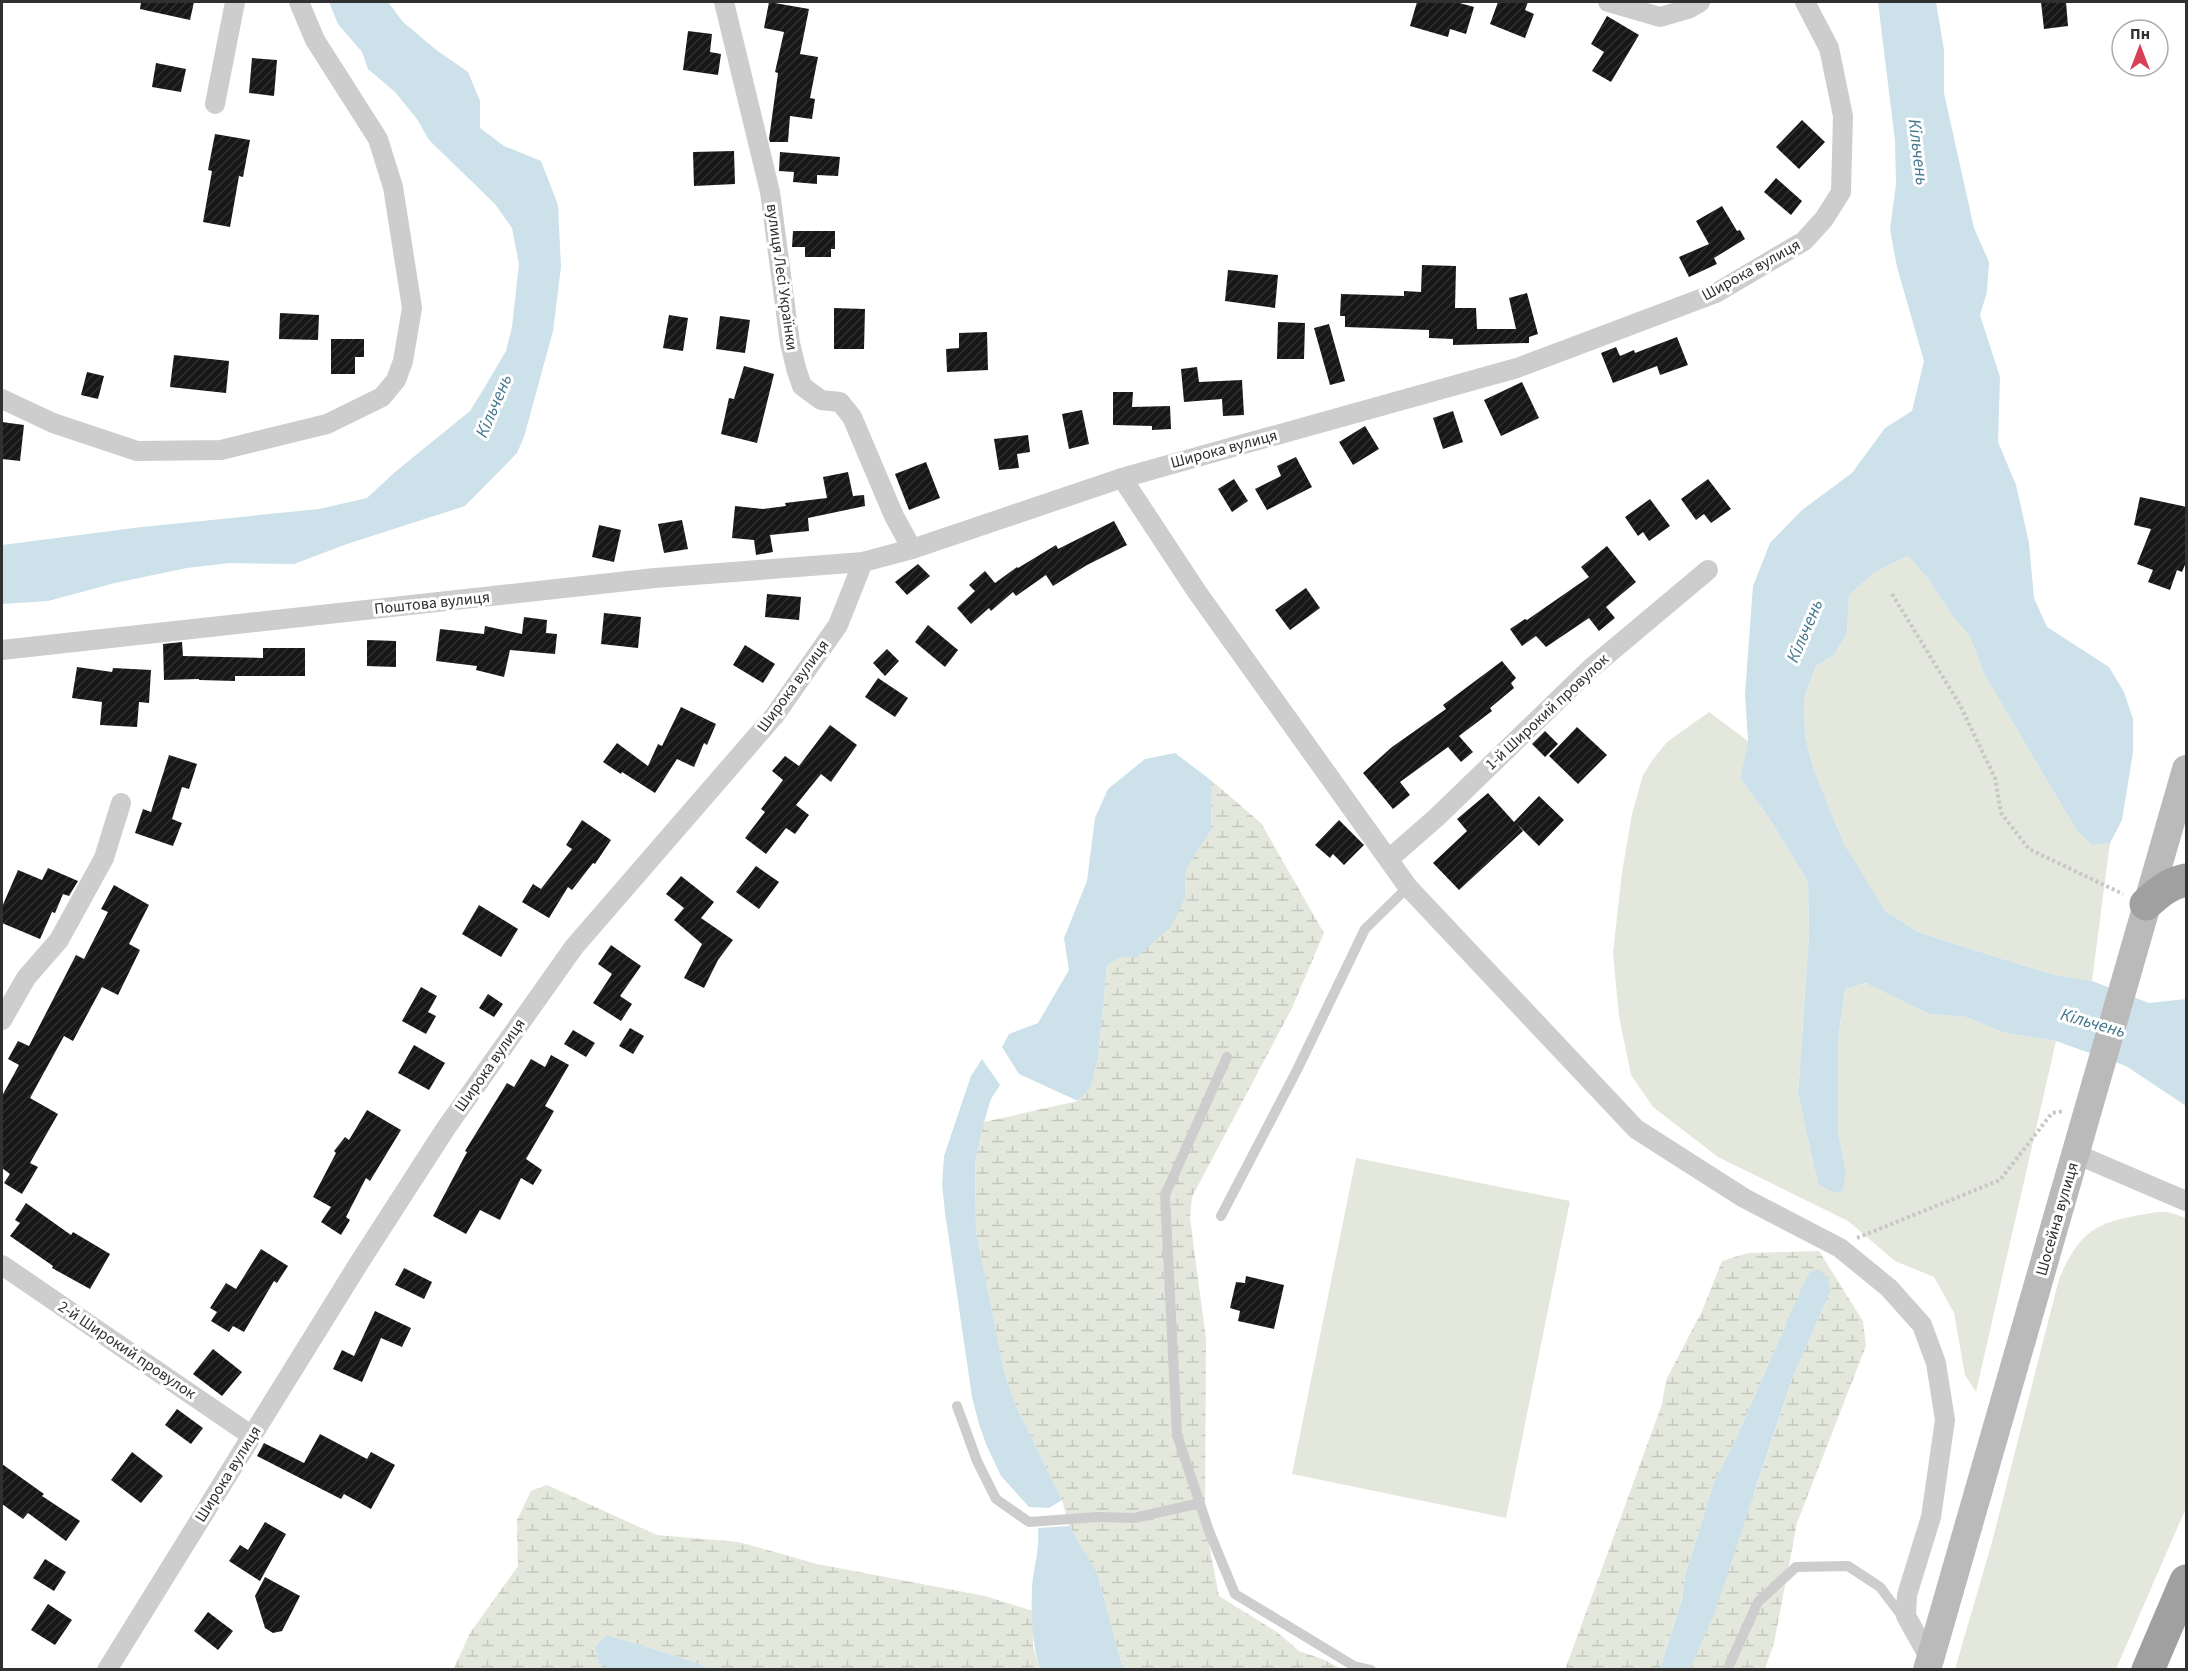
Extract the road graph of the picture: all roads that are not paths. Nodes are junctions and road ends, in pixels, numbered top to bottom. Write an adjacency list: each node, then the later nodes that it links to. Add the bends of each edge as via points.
1 (235, 2): 7 (street)
2 (299, 2): 8 (street, via 315,40 378,139 393,187 412,308 396,380 382,397 327,424 221,450 137,451 53,423)
3 (724, 2): 10 (street, вулиця Лесі Українки, via 770,192 790,343 802,386 821,400 840,402 852,417)
4 (1608, 2): 5 (street, via 1660,17)
5 (1700, 2)
6 (1805, 2): 9 (street, Широка вулиця, via 1829,48 1843,116 1840,192 1824,219 1804,241 1716,293 1517,368)
7 (215, 104)
8 (2, 399)
9 (1122, 478): 10 (street, Широка вулиця); 16 (street, via 1197,592)
10 (912, 549): 11 (street, Широка вулиця)
11 (863, 562): 13 (street, Поштова вулиця, via 655,578); 27 (street, Широка вулиця, via 838,625 775,715 574,947 518,1024 440,1138)
12 (1708, 570): 16 (street, 1-й Широкий провулок, via 1590,669)
13 (2, 650)
14 (2187, 769): 19 (main road, Шосейна вулиця)
15 (121, 802): 20 (street, via 104,858 59,940 26,978)
16 (1389, 859): 18 (street)
17 (2187, 880): 19 (highway, via 2161,890)
18 (1408, 887): 24 (lane, via 1365,929); 30 (street, via 1636,1129 1744,1198 1837,1246 1889,1288 1922,1325 1936,1363 1945,1420 1931,1517 1907,1595 1906,1616)
19 (2146, 904): 22 (main road, Шосейна вулиця)
20 (2, 1020)
21 (1227, 1057): 28 (lane, via 1165,1196 1177,1435)
22 (2076, 1154): 23 (street); 31 (main road, Шосейна вулиця)
23 (2187, 1201)
24 (1221, 1216)
25 (2, 1265): 27 (street, 2-й Широкий провулок)
26 (957, 1406): 28 (lane, via 976,1461 996,1499 1029,1522 1134,1518)
27 (252, 1436): 32 (street, Широка вулиця)
28 (1200, 1503): 33 (lane, via 1234,1594 1354,1666)
29 (2187, 1581): 35 (highway)
30 (1912, 1630): 31 (street); 34 (lane, via 1880,1587 1848,1566 1796,1567 1758,1602)
31 (1928, 1664)
32 (107, 1670)
33 (1371, 1670)
34 (1727, 1670)
35 (2148, 1670)

